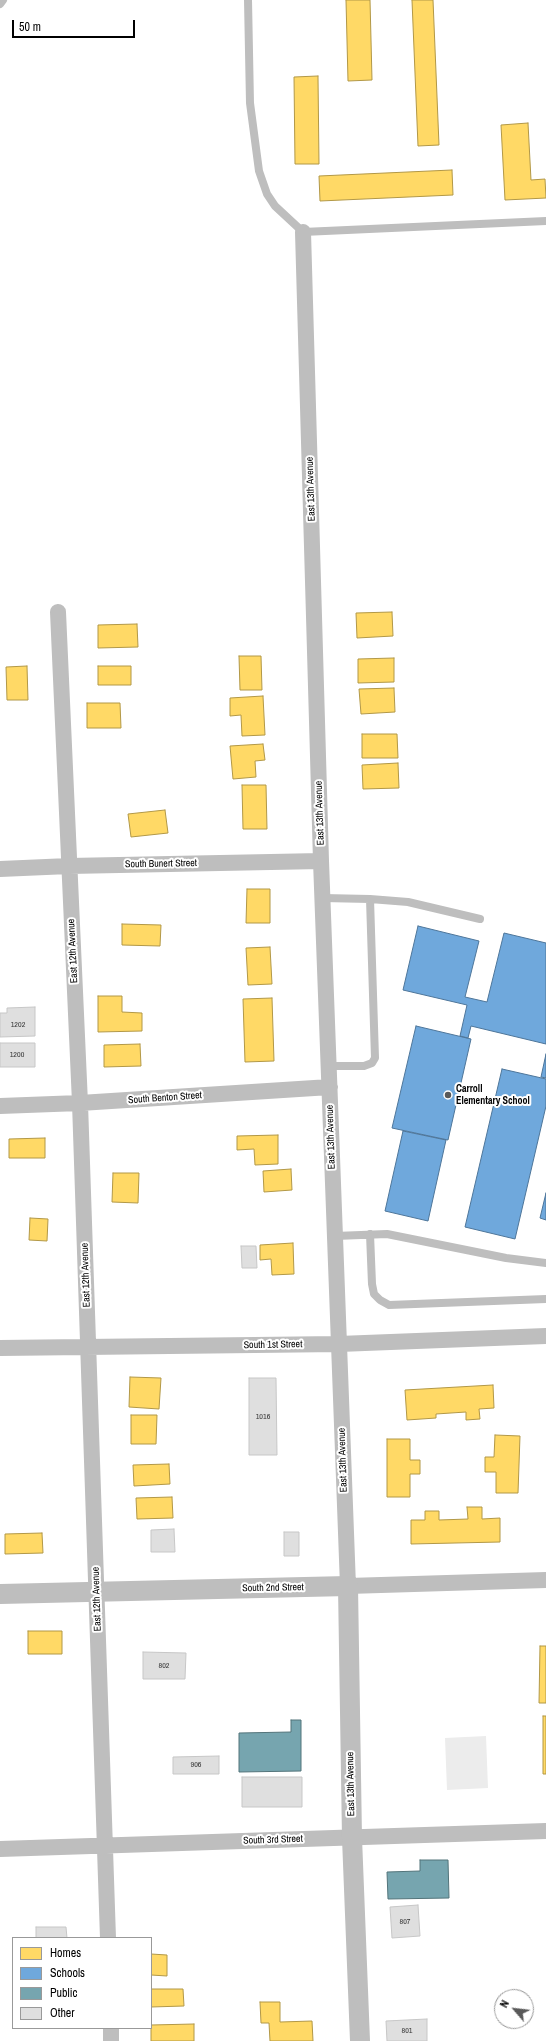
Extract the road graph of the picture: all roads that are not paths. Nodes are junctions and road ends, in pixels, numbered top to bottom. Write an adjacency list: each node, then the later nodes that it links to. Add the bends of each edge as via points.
1 (3, 0): 3 (lane)
2 (248, 0): 5 (lane, via 250,104 259,172 275,206)
3 (0, 4)
4 (546, 221): 5 (lane)
5 (303, 232): 7 (street, East 13th Avenue)
6 (58, 612): 8 (street, East 12th Avenue)
7 (321, 861): 8 (street, South Bunert Street); 10 (street, East 13th Avenue)
8 (69, 866): 9 (street, South Bunert Street); 15 (street, East 12th Avenue)
9 (0, 870)
10 (323, 898): 11 (lane); 13 (street, East 13th Avenue)
11 (370, 899): 12 (lane, via 408,902); 13 (lane, via 375,1058 372,1063 364,1066)
12 (480, 920)
13 (329, 1066): 14 (street, East 13th Avenue)
14 (330, 1087): 15 (street, South Benton Street); 18 (street, East 13th Avenue)
15 (80, 1103): 16 (street, South Benton Street); 24 (street, East 12th Avenue)
16 (0, 1106)
17 (370, 1234): 18 (lane); 19 (lane, via 387,1234 506,1258); 20 (lane, via 374,1294 389,1305)
18 (335, 1236): 22 (street, East 13th Avenue)
19 (546, 1262)
20 (546, 1299)
21 (546, 1336): 22 (street, South 1st Street)
22 (339, 1344): 24 (street, South 1st Street); 26 (street, East 13th Avenue)
23 (0, 1348): 24 (street, South 1st Street)
24 (88, 1348): 27 (street, East 12th Avenue)
25 (546, 1580): 26 (street, South 2nd Street)
26 (348, 1586): 27 (street, South 2nd Street); 30 (street, East 13th Avenue)
27 (97, 1592): 28 (street, South 2nd Street); 31 (street, East 12th Avenue)
28 (0, 1594)
29 (546, 1831): 30 (street, South 3rd Street)
30 (352, 1838): 31 (street, South 3rd Street); 36 (street, East 13th Avenue)
31 (105, 1846): 32 (street, South 3rd Street); 33 (street, East 12th Avenue)
32 (0, 1850)
33 (108, 1937)
34 (111, 2029): 35 (street)
35 (111, 2041)
36 (360, 2041)

